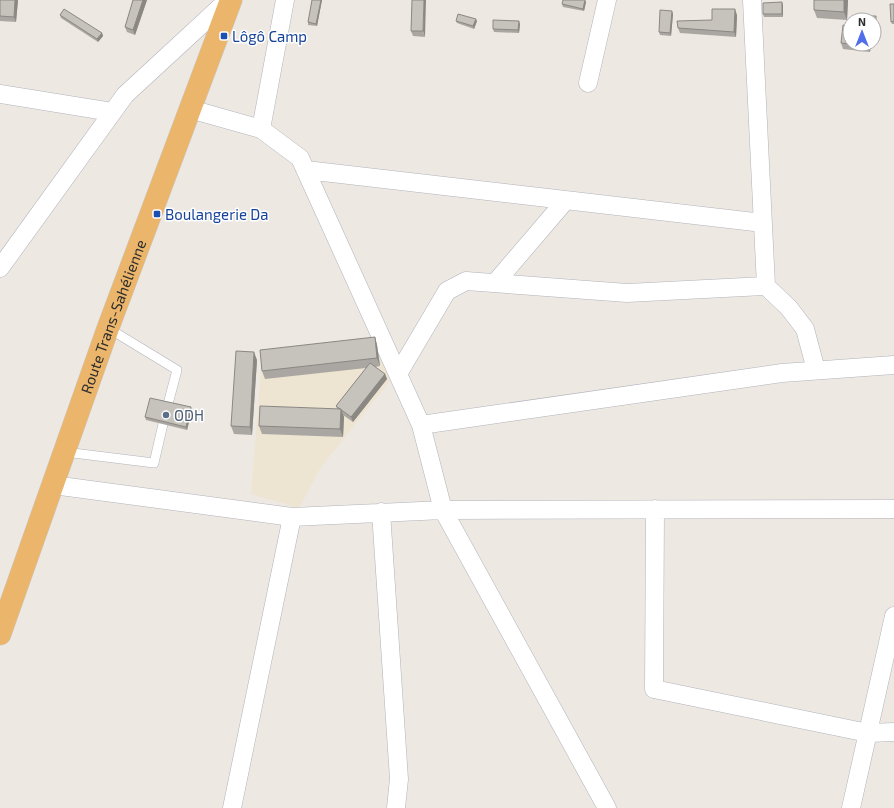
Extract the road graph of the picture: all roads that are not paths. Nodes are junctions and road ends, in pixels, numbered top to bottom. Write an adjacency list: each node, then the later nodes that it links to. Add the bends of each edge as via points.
1 (228, 0): 9 (street, via 125,95)
2 (231, 0): 8 (highway, Route Trans-Sahélienne)
3 (285, 0): 10 (street)
4 (607, 0): 6 (street)
5 (752, 0): 13 (street)
6 (588, 83)
7 (0, 94): 9 (street)
8 (190, 109): 10 (street); 18 (highway, Route Trans-Sahélienne)
9 (112, 112): 14 (street)
10 (261, 129): 11 (street, via 300,158)
11 (306, 170): 12 (street); 21 (street)
12 (566, 200): 13 (street); 16 (street)
13 (763, 224): 17 (street)
14 (8, 247): 15 (street)
15 (0, 268)
16 (495, 283): 17 (street, via 627,293); 21 (street, via 466,281 447,291)
17 (766, 286): 20 (street, via 789,308 805,329)
18 (108, 328): 22 (lane, via 177,370); 25 (highway, Route Trans-Sahélienne)
19 (894, 365): 20 (street)
20 (816, 370): 24 (street)
21 (398, 374): 24 (street)
22 (168, 404)
23 (163, 424): 25 (lane, via 154,463)
24 (421, 425): 29 (street)
25 (65, 452): 26 (highway, Route Trans-Sahélienne)
26 (53, 485): 31 (street); 33 (highway, Route Trans-Sahélienne)
27 (655, 509): 28 (street); 29 (street); 35 (street, via 654,688)
28 (894, 509)
29 (443, 510): 30 (street); 38 (street)
30 (381, 512): 31 (street); 37 (street, via 399,779)
31 (292, 516): 36 (street)
32 (894, 616): 35 (street)
33 (0, 634)
34 (894, 732): 35 (street)
35 (868, 733): 39 (street)
36 (232, 808)
37 (396, 808)
38 (607, 808)
39 (851, 808)

